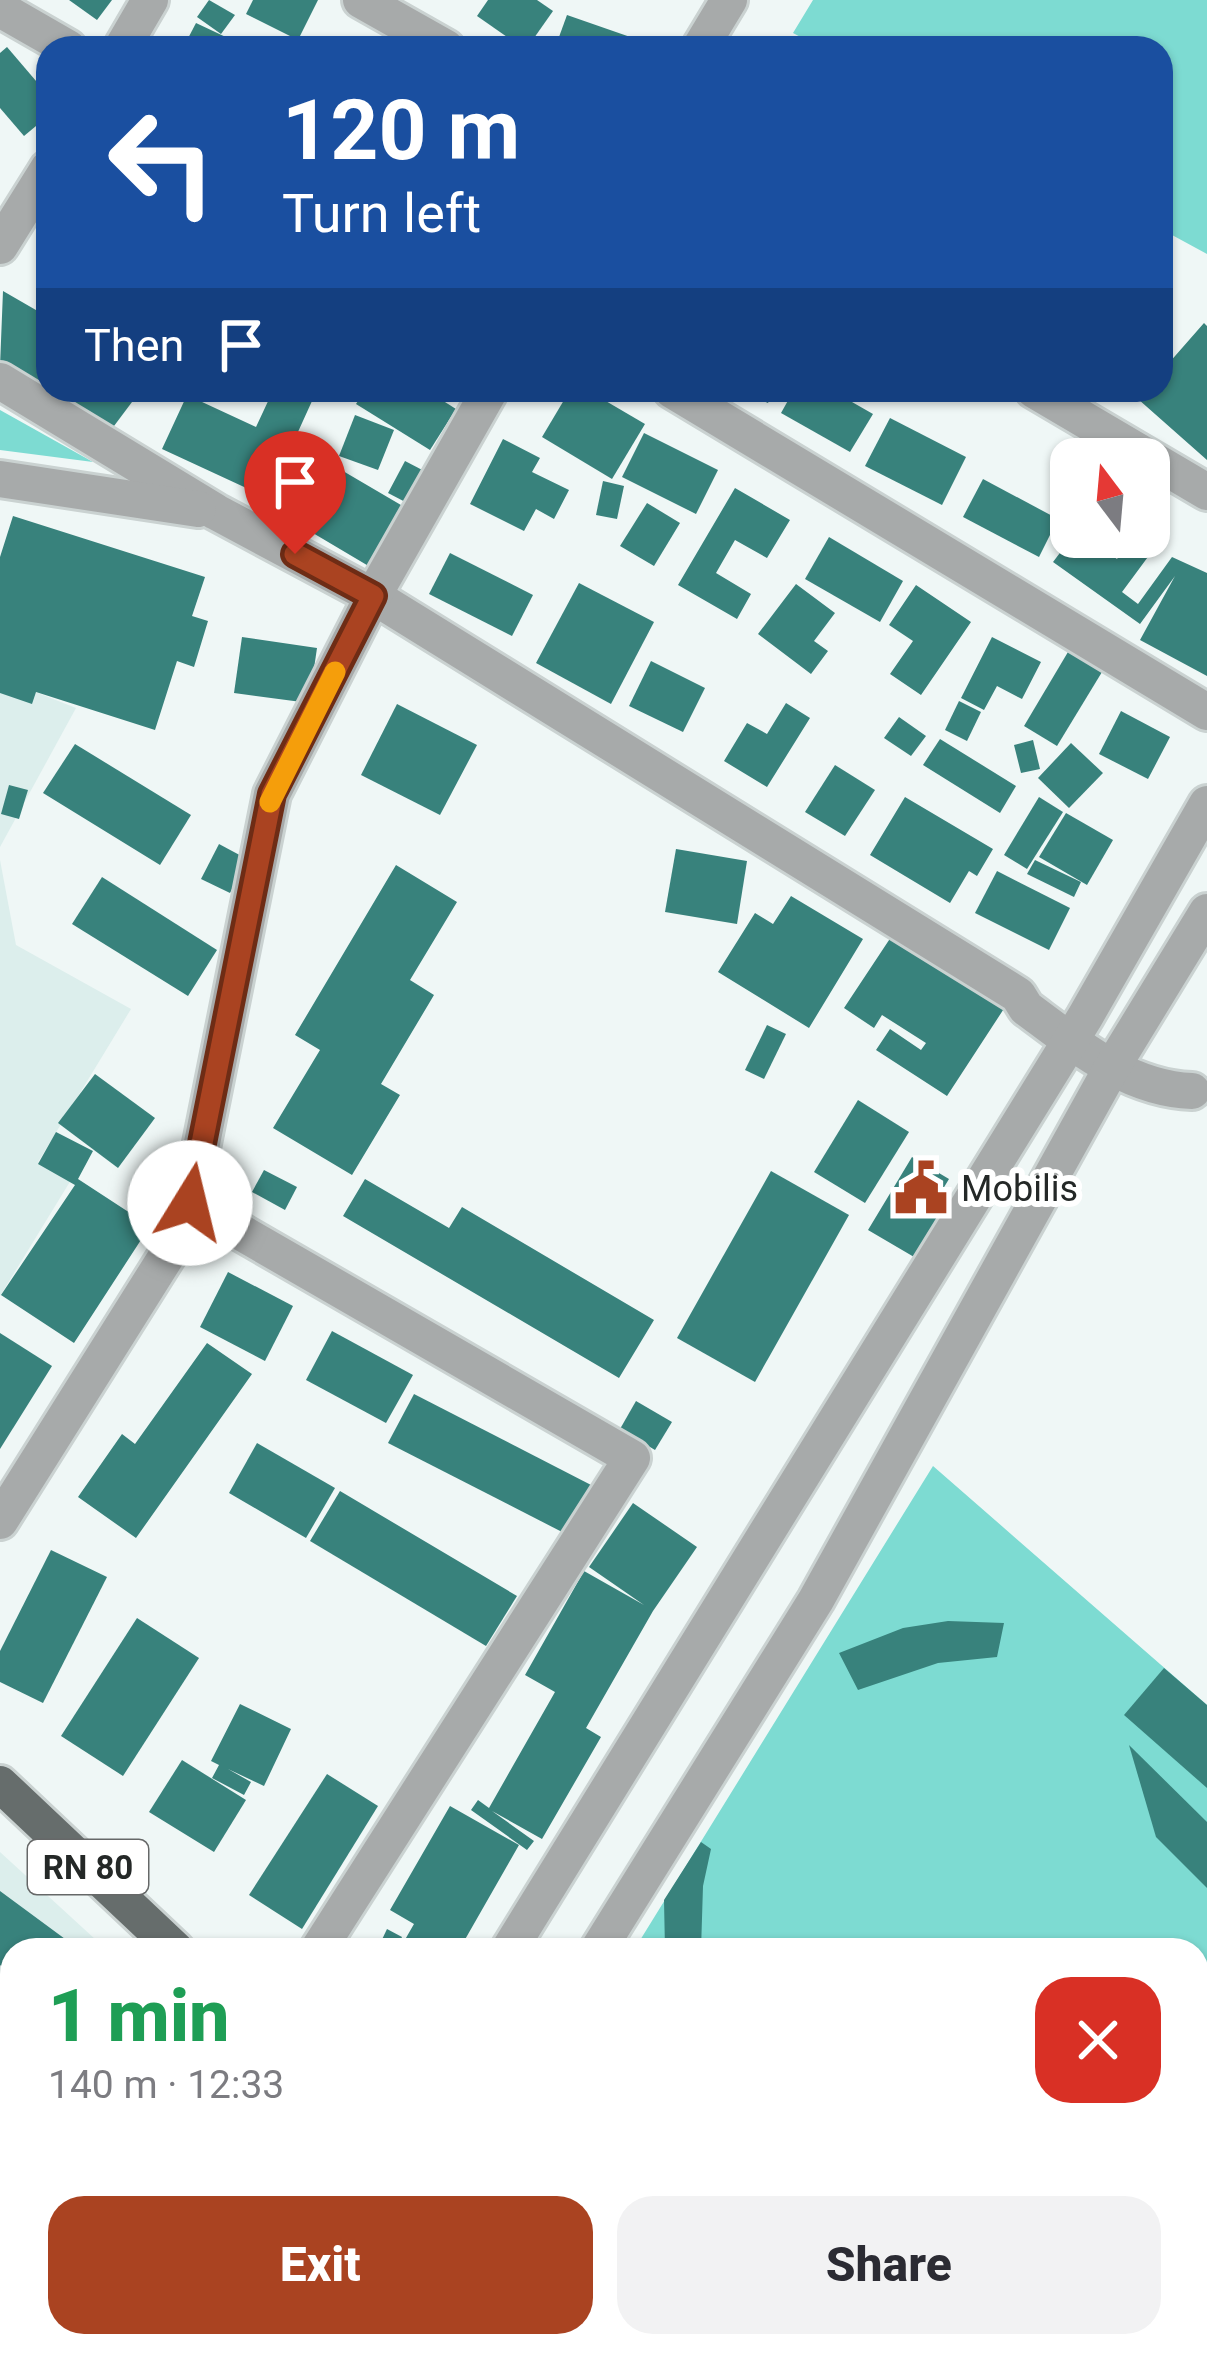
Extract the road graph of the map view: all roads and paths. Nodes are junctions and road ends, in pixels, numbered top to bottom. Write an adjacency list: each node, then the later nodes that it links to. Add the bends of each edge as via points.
1 (150, 0): 6 (street)
2 (361, 0): 7 (street)
3 (729, 0): 8 (street)
4 (0, 9): 5 (street)
5 (47, 36)
6 (129, 36)
7 (425, 36)
8 (707, 36)
9 (36, 188): 10 (street)
10 (0, 247)
11 (0, 381): 17 (street)
12 (483, 402): 18 (street)
13 (692, 402): 19 (street)
14 (1054, 402): 16 (street)
15 (0, 479): 17 (street)
16 (1207, 492)
17 (216, 512): 18 (street)
18 (373, 596): 22 (street, via 1018,994 1036,995); 25 (street, via 272,794)
19 (1207, 712)
20 (1207, 804): 22 (street)
21 (1207, 912): 23 (street)
22 (1077, 1028): 23 (street); 30 (street)
23 (1120, 1056): 24 (street, via 1171,1090); 31 (street, via 815,1600)
24 (1199, 1096)
25 (190, 1203): 26 (street, via 171,1249); 29 (street, via 632,1458)
26 (0, 1522)
27 (0, 1784): 28 (main road, RN 80)
28 (163, 1938)
29 (326, 1938)
30 (516, 1938)
31 (605, 1938)

